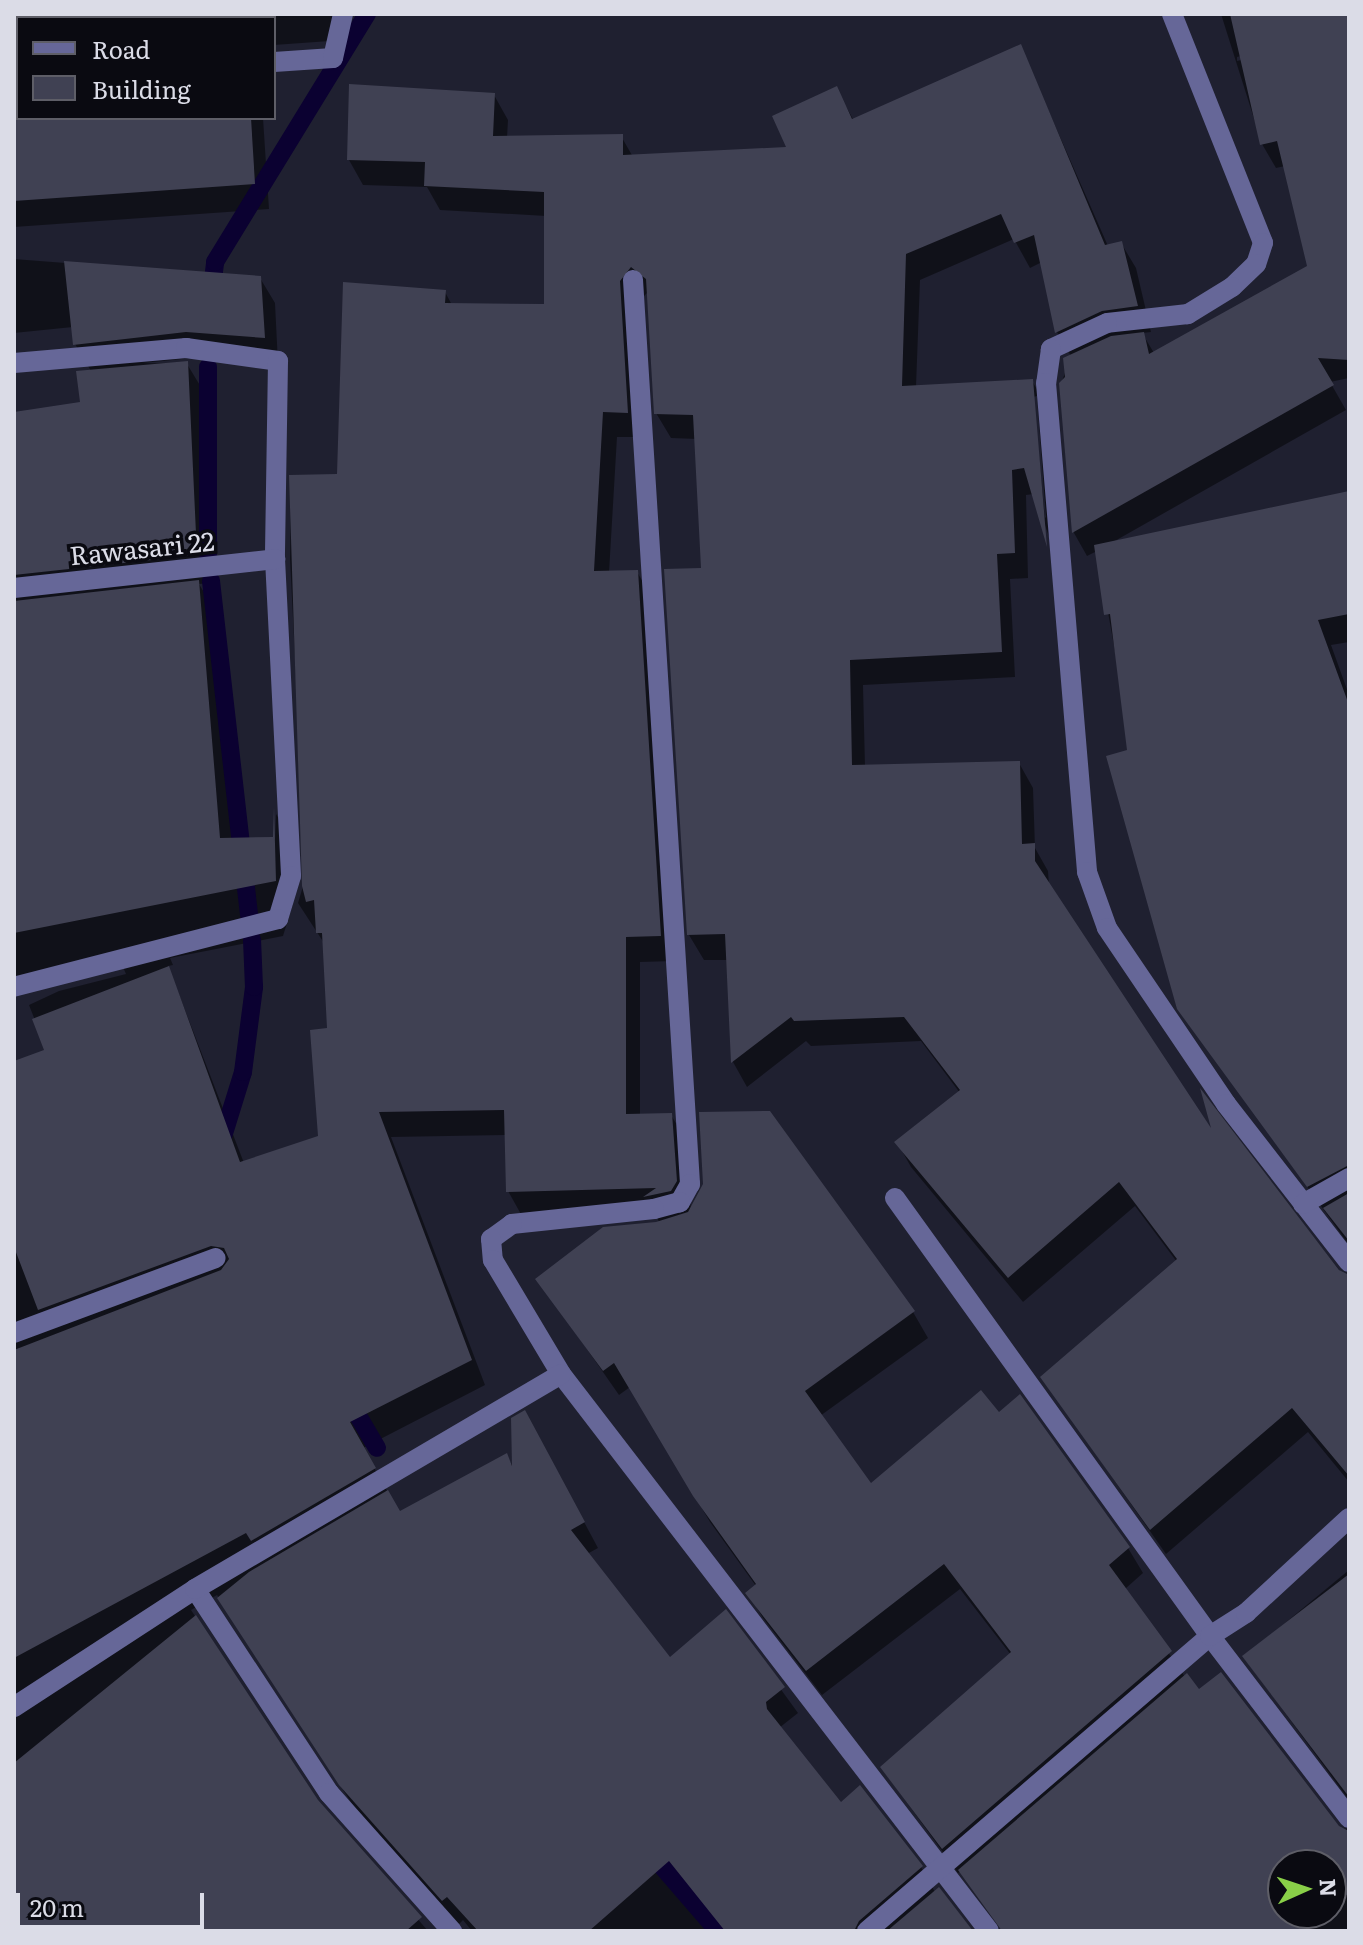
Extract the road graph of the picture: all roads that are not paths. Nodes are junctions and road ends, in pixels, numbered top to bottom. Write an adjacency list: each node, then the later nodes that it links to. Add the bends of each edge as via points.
1 (343, 14): 3 (street, via 333,58)
2 (1172, 14): 11 (street, via 1263,243 1256,264 1232,287 1188,314 1107,323 1051,349 1046,383 1087,872 1107,928 1226,1104)
3 (276, 62)
4 (633, 280): 15 (street, via 692,1160 690,1184 680,1202 512,1224 491,1239 493,1260)
5 (14, 363): 6 (street, via 186,348 278,361)
6 (275, 559): 7 (street, Rawasari 22); 8 (street, via 291,876 278,919)
7 (14, 588)
8 (14, 987)
9 (1349, 1178): 11 (street)
10 (895, 1198): 18 (street)
11 (1303, 1204): 13 (street)
12 (216, 1258): 14 (street)
13 (1349, 1262)
14 (14, 1333)
15 (561, 1374): 17 (street); 21 (street)
16 (1349, 1518): 18 (street, via 1246,1613)
17 (195, 1589): 19 (street); 22 (street, via 329,1793)
18 (1210, 1636): 20 (street); 21 (street)
19 (14, 1707)
20 (1349, 1818)
21 (940, 1864): 23 (street); 24 (street)
22 (452, 1931)
23 (867, 1931)
24 (989, 1931)

